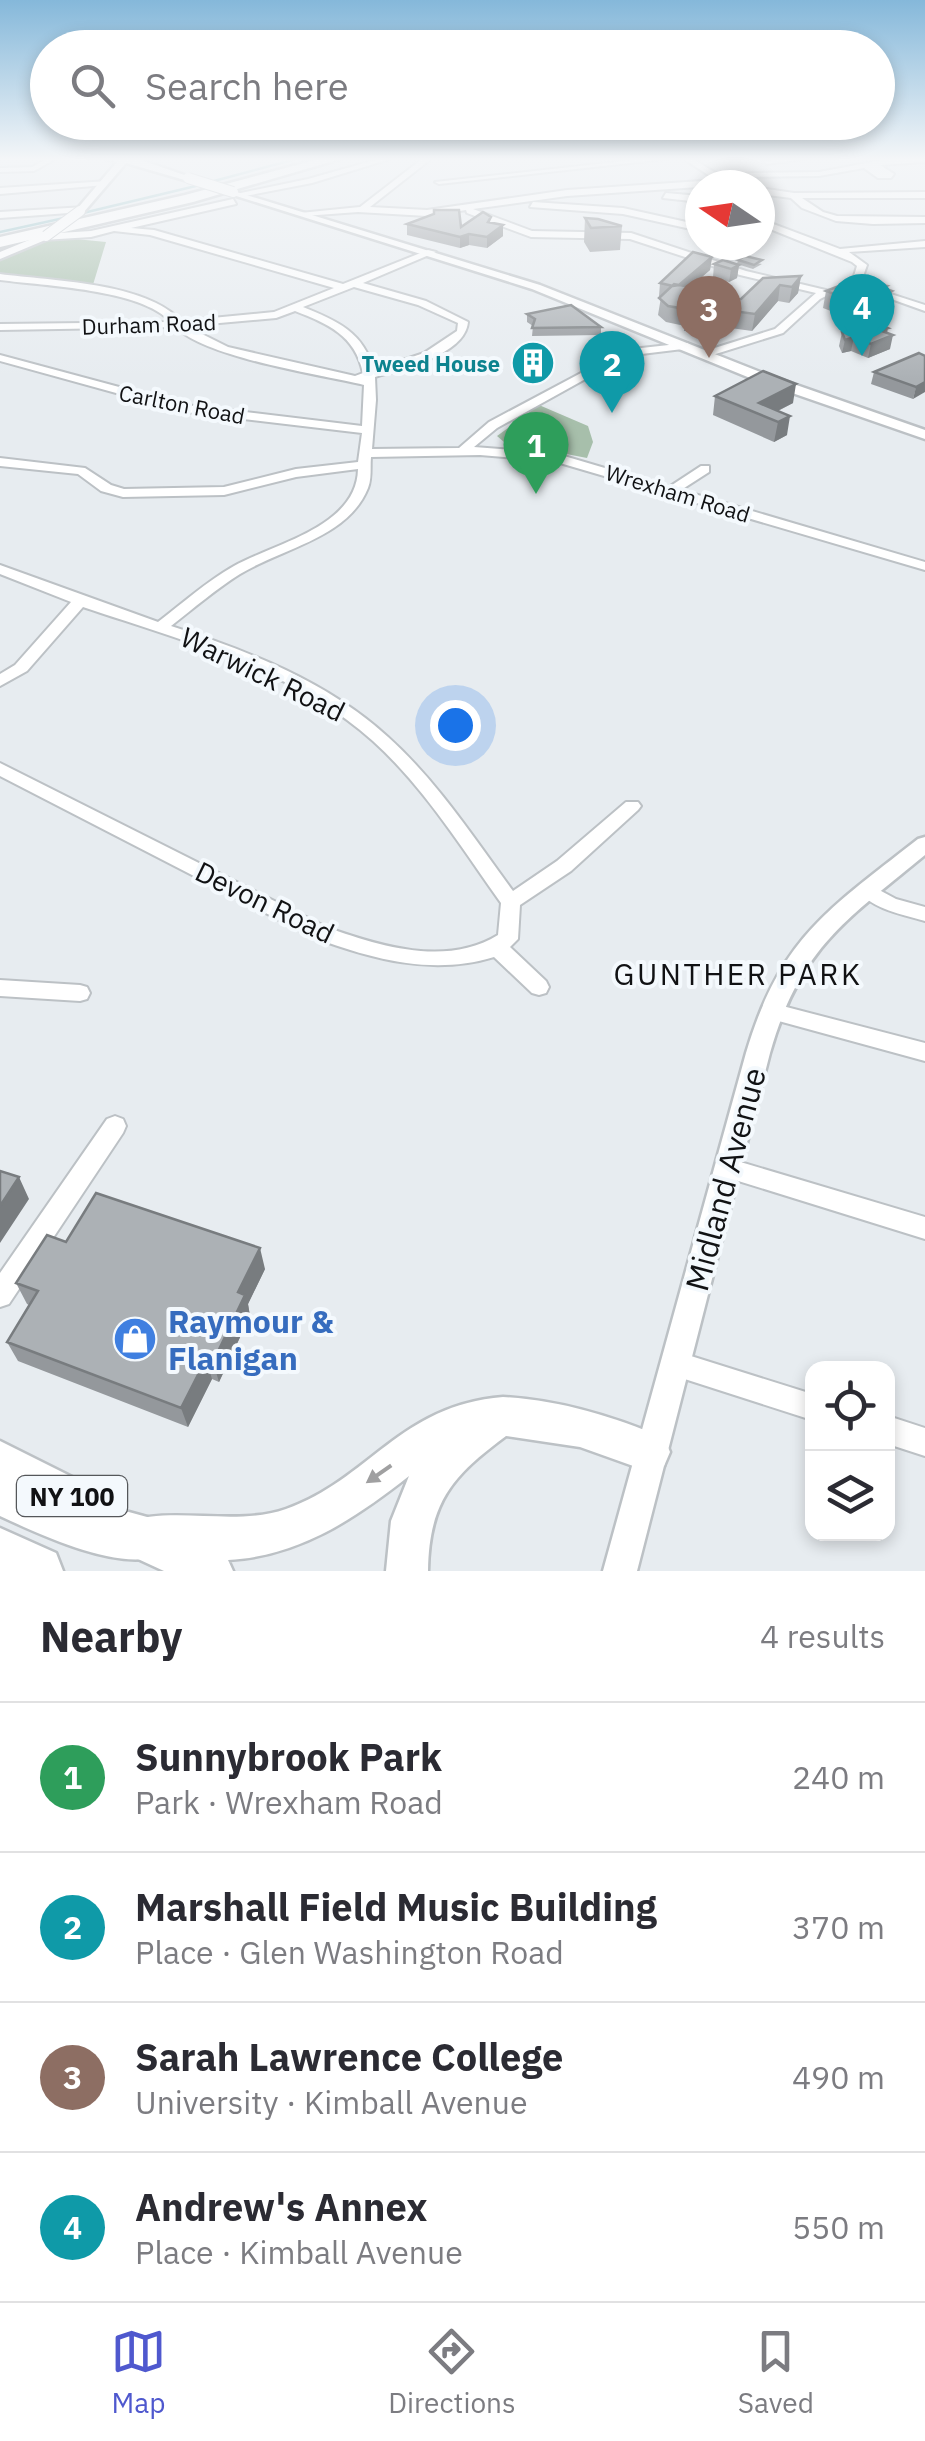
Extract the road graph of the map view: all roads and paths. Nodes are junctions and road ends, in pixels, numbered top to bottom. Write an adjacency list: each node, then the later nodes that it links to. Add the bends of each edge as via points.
1 (28, 232): 11 (highway)
2 (31, 232): 11 (highway)
3 (49, 232): 9 (street, bridge)
4 (76, 232): 9 (street)
5 (153, 232): 19 (street)
6 (367, 232): 15 (street)
7 (524, 232): 20 (street, via 631,236)
8 (782, 232): 10 (street)
9 (44, 236): 16 (street)
10 (794, 238): 12 (street); 14 (street)
11 (0, 239)
12 (775, 239)
13 (925, 244): 14 (street)
14 (844, 250): 18 (street, via 862,265)
15 (431, 252): 19 (street, Durham Road); 25 (street)
16 (0, 256)
17 (0, 277): 23 (street, via 132,296 166,309)
18 (859, 282): 20 (street); 22 (street)
19 (346, 286): 21 (street, Durham Road); 28 (street, via 422,303 463,322 453,342)
20 (826, 293): 26 (street, via 779,331)
21 (296, 308): 23 (street, Durham Road, via 276,316); 28 (street, via 346,332 361,352)
22 (925, 308)
23 (179, 325): 24 (street, Durham Road); 28 (street, via 250,358)
24 (0, 327)
25 (687, 346): 26 (street); 31 (street, via 602,361 493,425)
26 (706, 354): 30 (street)
27 (0, 358): 29 (street, Carlton Road, via 185,408)
28 (364, 379): 29 (street)
29 (368, 430): 32 (street)
30 (925, 435)
31 (463, 451): 32 (street, Wrexham Road); 35 (street, Wrexham Road, via 554,456)
32 (365, 459): 33 (street, Wrexham Road, via 224,491 122,493 82,471); 39 (street, via 364,484 346,512 236,570)
33 (0, 462)
34 (706, 469): 35 (street)
35 (672, 490): 36 (street, Wrexham Road)
36 (925, 566)
37 (0, 569): 38 (street, Warwick Road)
38 (82, 599): 39 (street, Warwick Road); 40 (street, via 21,668)
39 (162, 626): 45 (street, Warwick Road, via 242,657 362,723 419,780)
40 (0, 681)
41 (0, 769): 47 (street, Devon Road, via 350,944 422,958)
42 (632, 806): 45 (street)
43 (925, 844): 44 (street, Midland Avenue)
44 (868, 892): 46 (street); 51 (street, Midland Avenue, via 803,952)
45 (511, 902): 47 (street, via 508,939)
46 (925, 914)
47 (498, 948): 48 (street)
48 (539, 987)
49 (0, 988): 50 (street)
50 (80, 993)
51 (771, 1011): 52 (street); 54 (street, Midland Avenue)
52 (925, 1052)
53 (115, 1126): 56 (street)
54 (727, 1168): 55 (street); 57 (street, Midland Avenue)
55 (925, 1228)
56 (0, 1295)
57 (675, 1364): 58 (street); 62 (street, Midland Avenue)
58 (805, 1405)
59 (496, 1420): 62 (main road, via 552,1420); 65 (main road, one-way to 65, via 452,1425 340,1502 286,1530 243,1538); 69 (main road, via 443,1461 421,1490 409,1528)
60 (895, 1432): 61 (street)
61 (925, 1442)
62 (650, 1452): 70 (street, Midland Avenue)
63 (0, 1461): 65 (main road, NY 100)
64 (0, 1491): 65 (highway, via 60,1518)
65 (140, 1538): 68 (main road, NY 100)
66 (0, 1553): 67 (highway)
67 (38, 1571)
68 (212, 1571)
69 (407, 1571)
70 (620, 1571)

